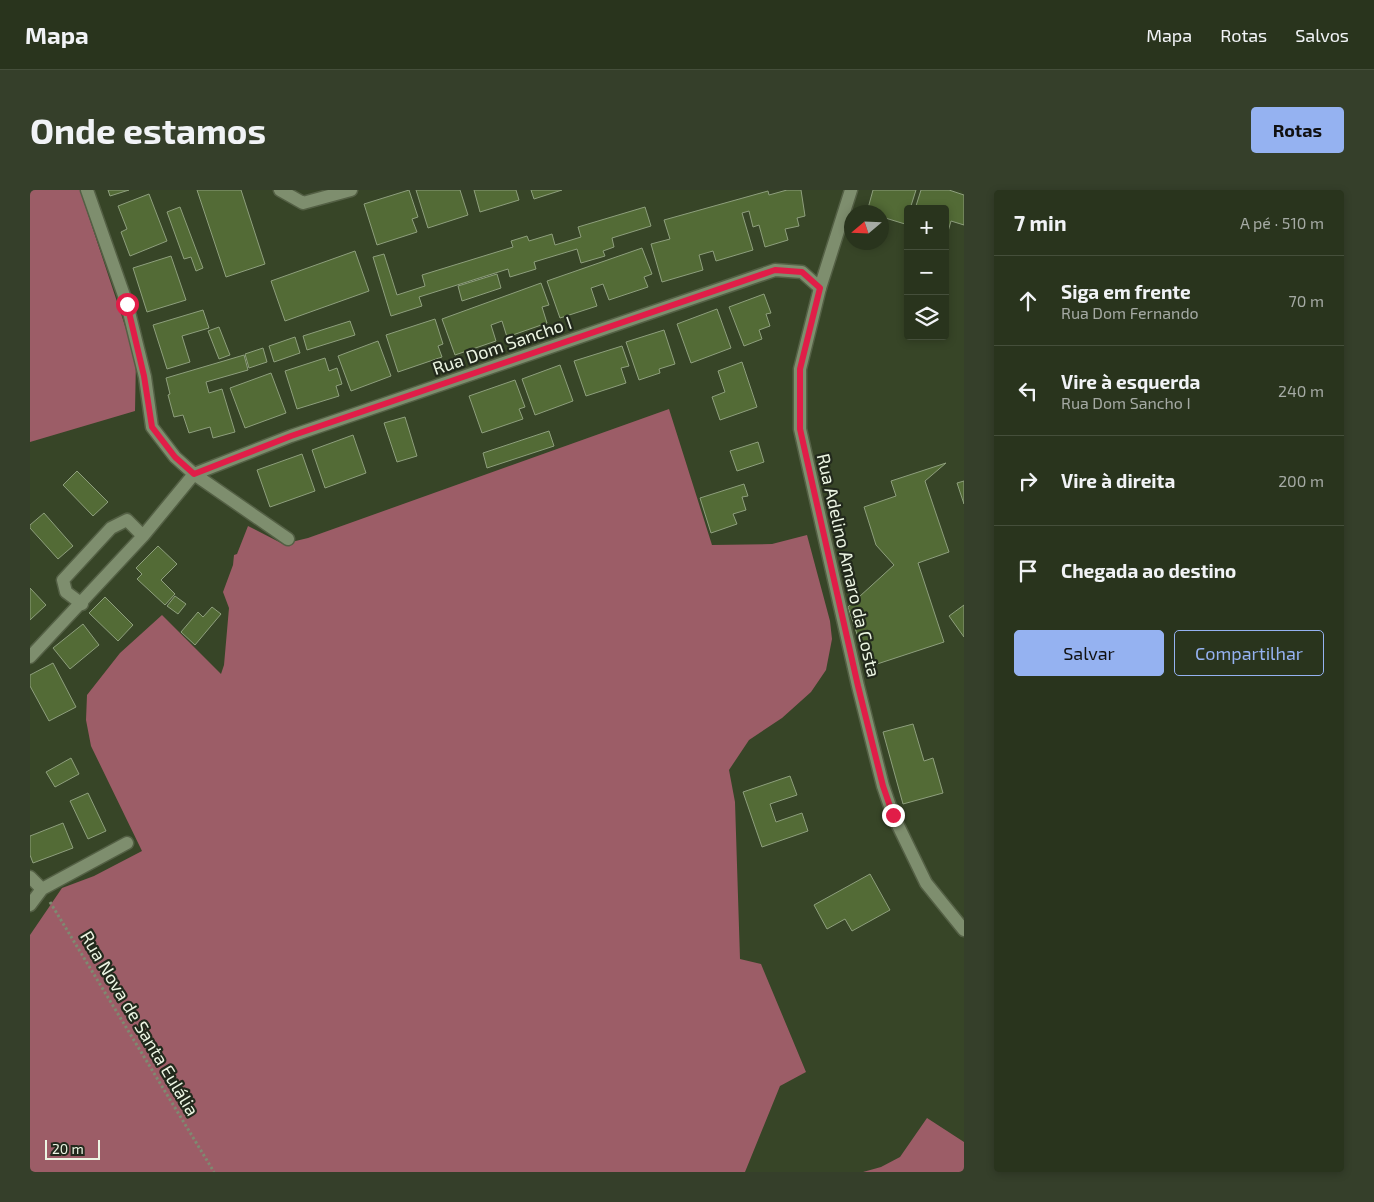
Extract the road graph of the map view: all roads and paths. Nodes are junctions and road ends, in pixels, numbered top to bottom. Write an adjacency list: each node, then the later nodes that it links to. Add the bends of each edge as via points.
1 (87, 190): 6 (street, via 127,304 152,427 175,457)
2 (280, 190): 3 (street, via 303,203)
3 (351, 190)
4 (851, 190): 5 (street, Rua Adelino Amaro da Costa)
5 (820, 288): 6 (street, Rua Dom Sancho I, via 802,272 775,270 291,436); 15 (street, Rua Adelino Amaro da Costa, via 800,369 800,429 811,482 883,786 893,815 926,883)
6 (194, 474): 7 (street); 8 (street)
7 (143, 536): 9 (street); 9 (street, via 127,520 111,528 63,580 66,592)
8 (288, 539)
9 (82, 604): 10 (street)
10 (30, 658)
11 (127, 843): 13 (street)
12 (30, 877): 13 (street)
13 (42, 889): 14 (street); 16 (path, Rua Nova de Santa Eulália)
14 (30, 905)
15 (964, 930)
16 (214, 1172)

